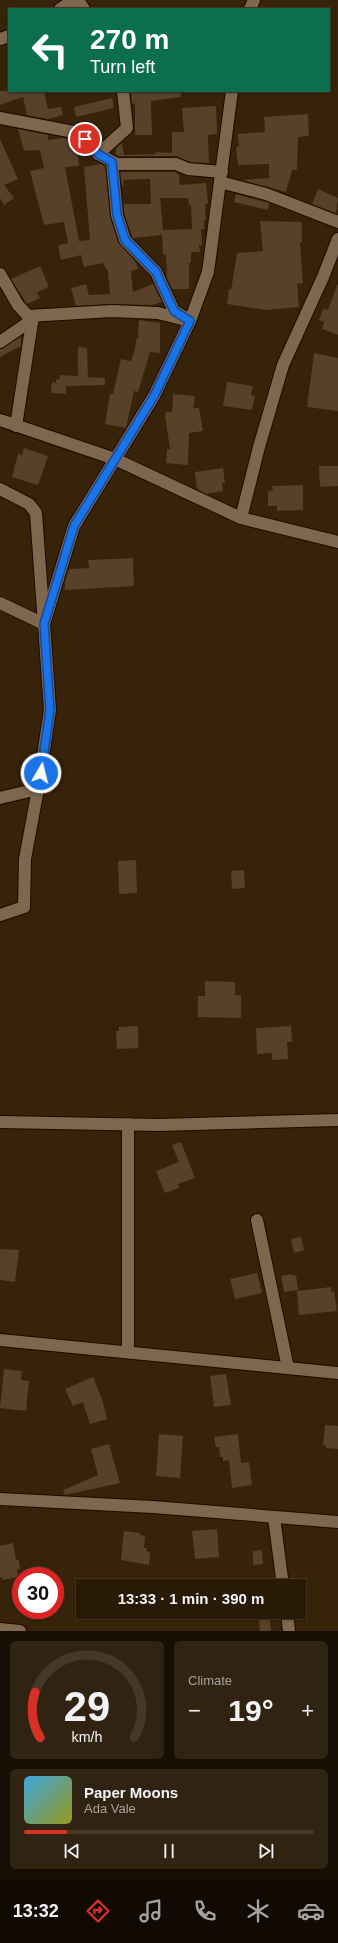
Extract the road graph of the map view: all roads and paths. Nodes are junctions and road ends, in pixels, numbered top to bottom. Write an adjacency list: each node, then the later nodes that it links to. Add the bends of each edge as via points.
1 (74, 0): 2 (street)
2 (62, 8)
3 (123, 92): 6 (street, via 127,128)
4 (232, 92): 8 (street)
5 (0, 118): 6 (street, via 79,133 92,144)
6 (98, 154): 7 (street)
7 (112, 162): 8 (street, via 136,165 176,164); 13 (street, via 117,215 125,240 156,272 174,311)
8 (221, 177): 9 (street); 13 (street, via 208,272)
9 (338, 222)
10 (338, 239): 19 (street, via 283,365)
11 (0, 274): 12 (street, via 18,305)
12 (33, 318): 13 (street, via 112,311 158,312); 14 (street); 16 (street)
13 (190, 321): 17 (street, via 154,396)
14 (0, 342)
15 (0, 420): 16 (street)
16 (16, 426): 17 (street)
17 (115, 459): 19 (street); 22 (street, via 74,526)
18 (0, 489): 22 (street, via 29,504 36,513)
19 (241, 518): 20 (street)
20 (338, 542)
21 (0, 603): 22 (street)
22 (44, 624): 23 (street, via 50,710)
23 (38, 789): 24 (street); 25 (street, via 24,859 24,907)
24 (0, 798)
25 (0, 915)
26 (338, 1120): 28 (street)
27 (0, 1122): 28 (street)
28 (128, 1124): 31 (street)
29 (257, 1220): 32 (street)
30 (0, 1340): 31 (street)
31 (128, 1352): 32 (street)
32 (288, 1368): 33 (street)
33 (338, 1373)
34 (0, 1499): 35 (street, via 153,1507)
35 (274, 1517): 36 (street); 37 (street)
36 (338, 1522)
37 (282, 1579)
38 (287, 1619): 41 (street)
39 (0, 1629): 40 (street)
40 (20, 1631)
41 (289, 1631)

